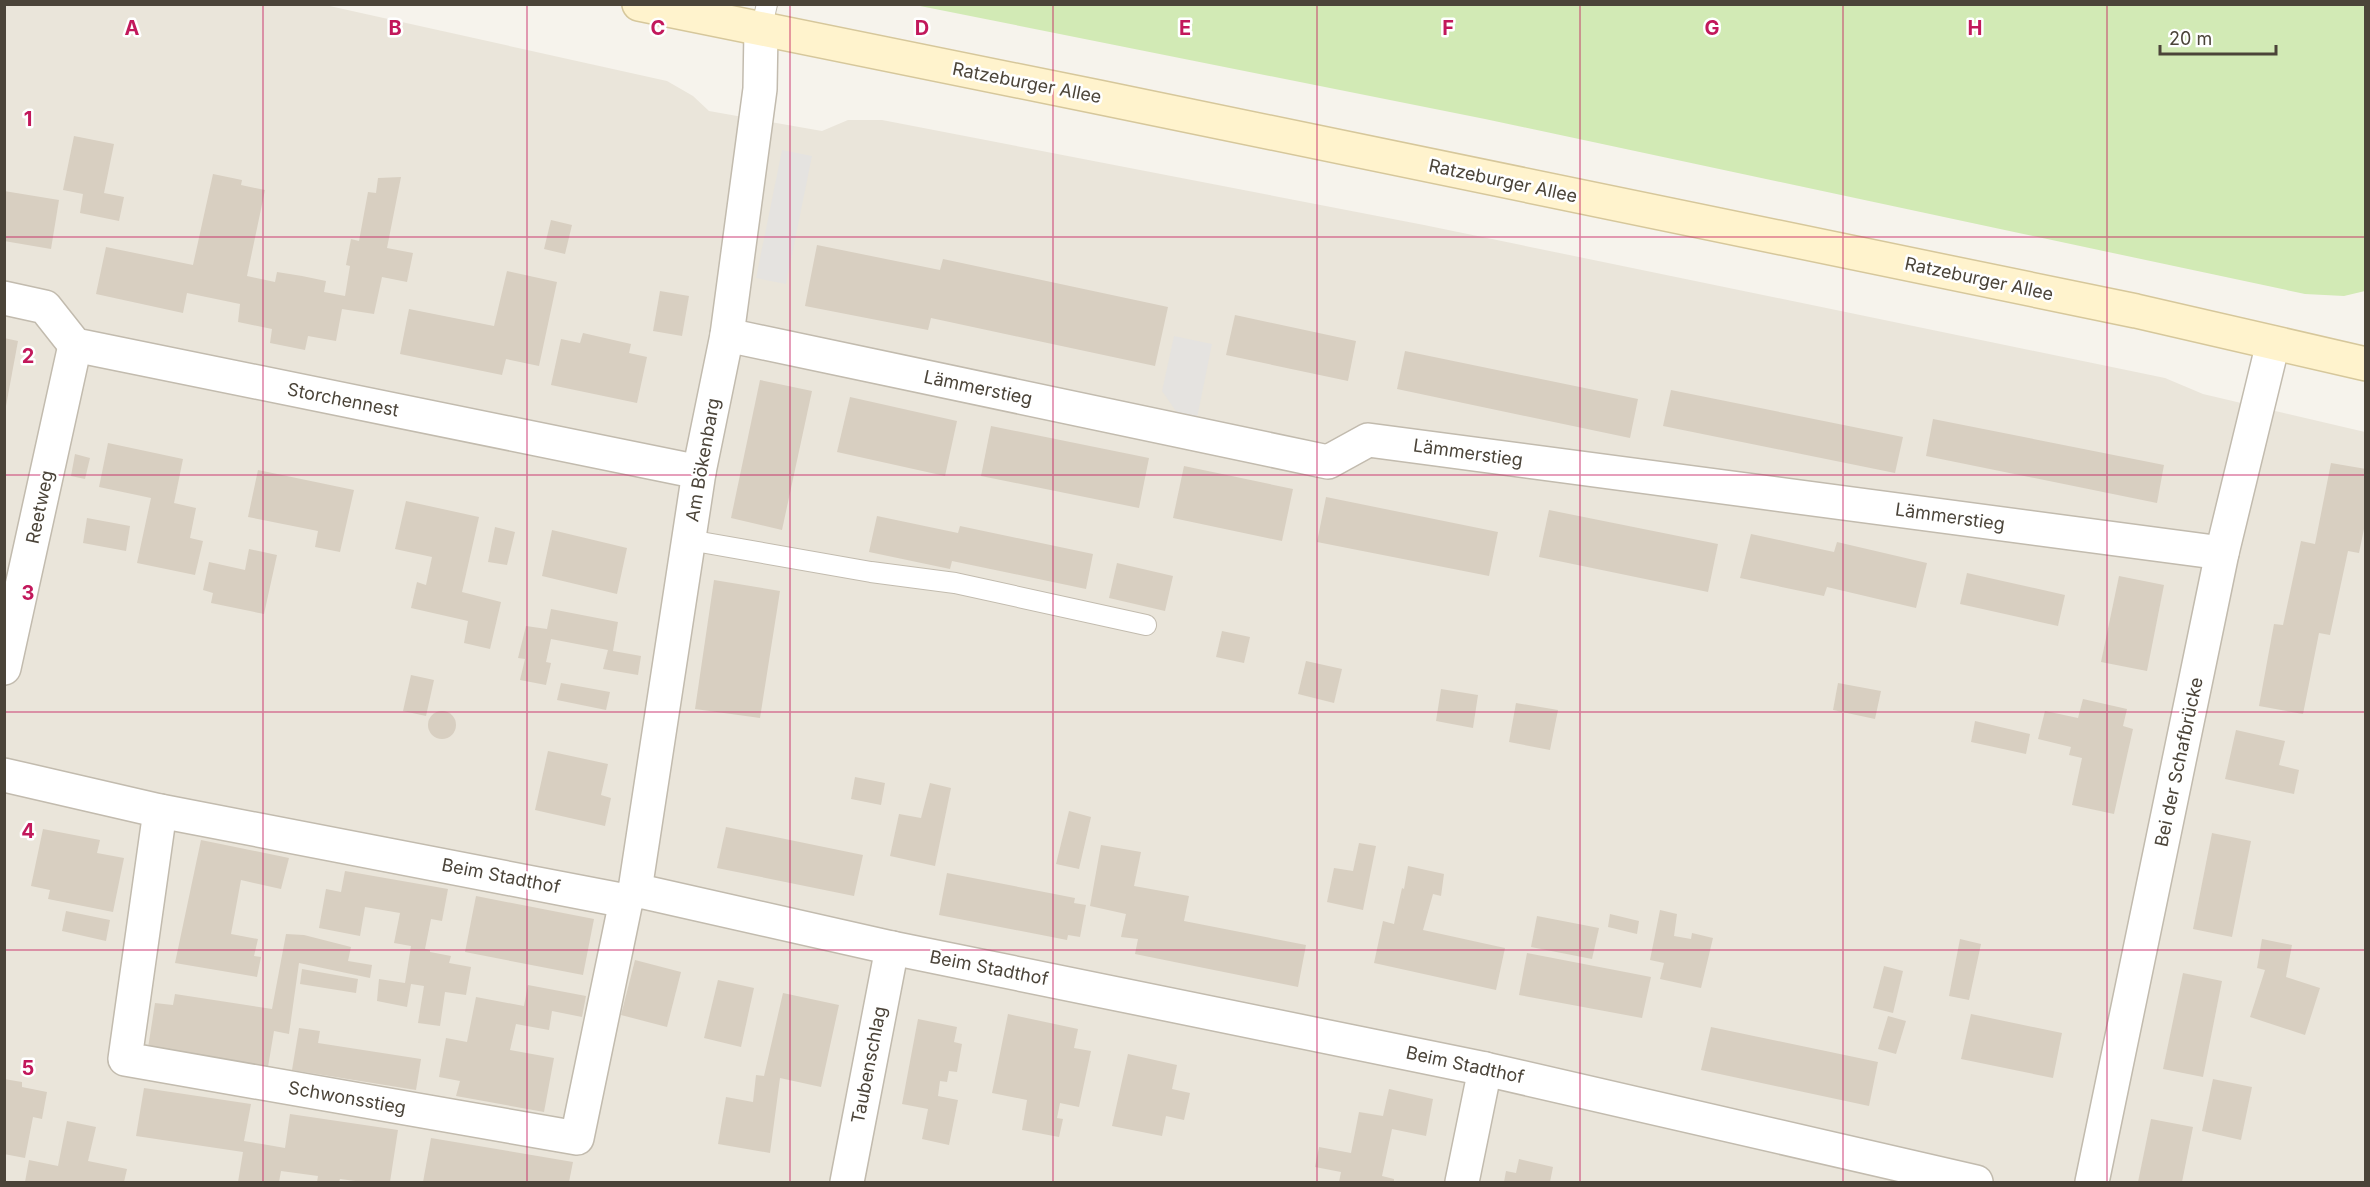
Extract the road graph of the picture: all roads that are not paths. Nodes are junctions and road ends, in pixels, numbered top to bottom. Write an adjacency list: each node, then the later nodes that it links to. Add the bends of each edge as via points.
1 (639, 4): 2 (main road, Ratzeburger Allee)
2 (764, 17): 4 (street, Am Bökenbarg, via 760,89); 5 (main road, Ratzeburger Allee, via 1109,99 2136,311)
3 (4, 298): 6 (street, via 45,307)
4 (727, 334): 8 (street, Am Bökenbarg); 10 (street, Lämmerstieg, via 1328,462 1368,440)
5 (2273, 343): 7 (main road, Ratzeburger Allee); 10 (street, Bei der Schafbrücke)
6 (75, 345): 8 (street, Storchennest); 12 (street, Reetweg)
7 (2366, 364)
8 (699, 472): 9 (street, Am Bökenbarg)
9 (689, 540): 11 (lane, via 955,583); 15 (street, Am Bökenbarg)
10 (2222, 553): 21 (street, Bei der Schafbrücke)
11 (1146, 625)
12 (4, 668)
13 (4, 775): 14 (street, Beim Stadthof)
14 (160, 811): 15 (street, Beim Stadthof); 15 (street, Schwonsstieg, via 125,1059 577,1138)
15 (631, 895): 16 (street, Beim Stadthof)
16 (892, 948): 17 (street, Beim Stadthof); 18 (street, Taubenschlag)
17 (1485, 1069): 19 (street); 20 (street, Beim Stadthof)
18 (847, 1182)
19 (1462, 1182)
20 (1976, 1182)
21 (2092, 1182)

